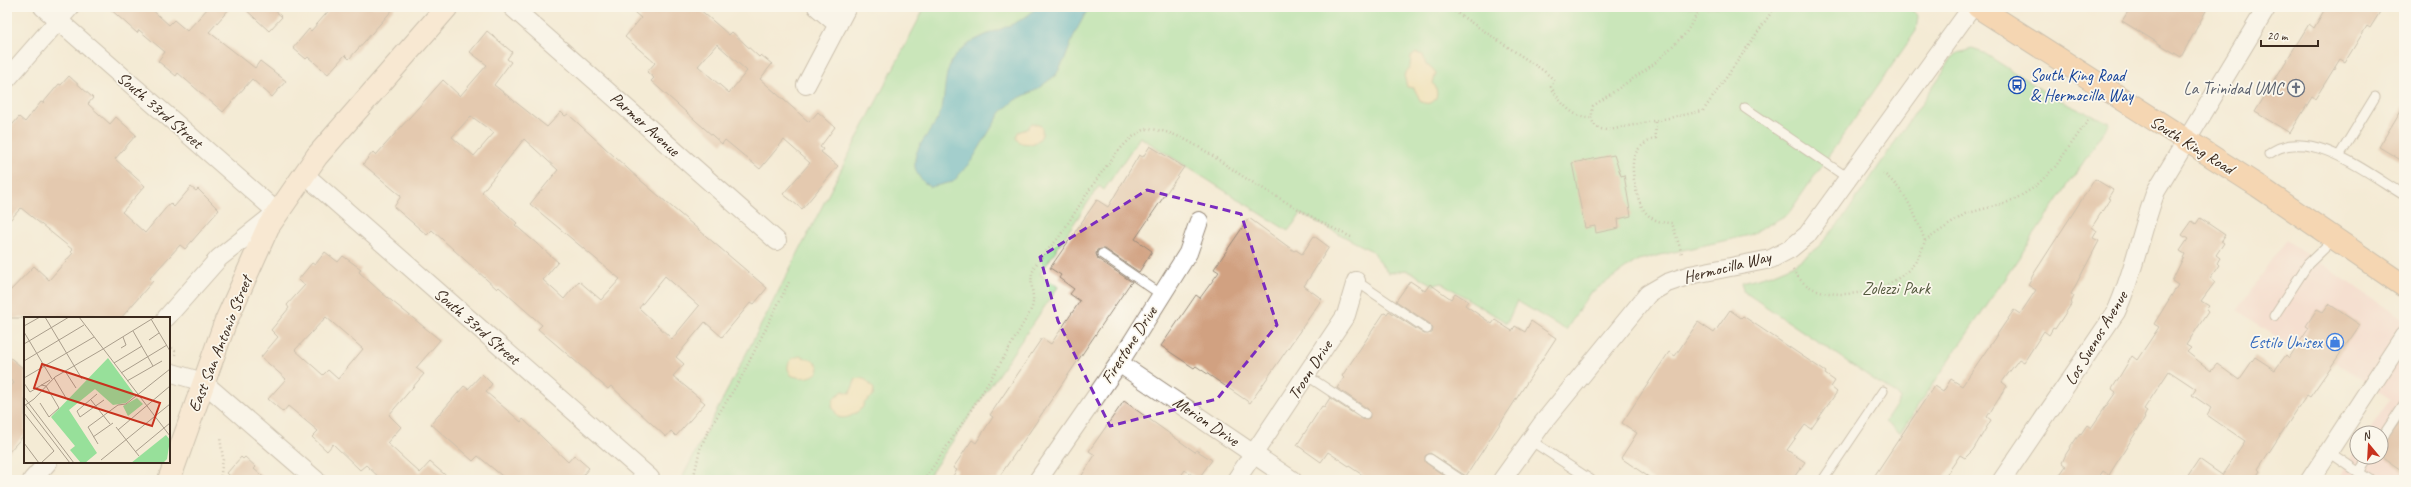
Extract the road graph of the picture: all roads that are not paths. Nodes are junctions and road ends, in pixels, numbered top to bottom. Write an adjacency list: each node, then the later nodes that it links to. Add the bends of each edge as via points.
1 (43, 7): 10 (street, South 33rd Street)
2 (70, 7): 10 (street)
3 (447, 7): 19 (street, East San Antonio Street)
4 (512, 7): 25 (street, Parmer Avenue)
5 (817, 7): 11 (street)
6 (847, 7): 11 (street)
7 (1972, 7): 20 (street, Hermocilla Way)
8 (1978, 7): 16 (main road, South King Road)
9 (2267, 7): 16 (street, Los Suenos Avenue)
10 (58, 20): 12 (street); 22 (street, South 33rd Street)
11 (838, 25): 13 (street)
12 (7, 79)
13 (806, 85)
14 (2375, 97): 18 (lane)
15 (1745, 108): 20 (lane)
16 (2186, 140): 24 (main road, South King Road); 60 (street, Los Suenos Avenue, via 2156,191 2145,219 2127,287 2116,312)
17 (2269, 154): 18 (lane, via 2288,145 2305,145 2328,150)
18 (2339, 156): 21 (lane)
19 (304, 174): 22 (street, East San Antonio Street); 49 (street, South 33rd Street)
20 (1848, 178): 42 (street, Hermocilla Way, via 1807,235 1790,249 1771,258 1690,275 1667,283 1648,294)
21 (2404, 195)
22 (277, 212): 31 (street, East San Antonio Street, via 219,258); 37 (street, East San Antonio Street, via 225,323)
23 (1199, 220): 29 (street, Firestone Drive, via 1188,253)
24 (2335, 238): 28 (main road, South King Road); 30 (lane, via 2308,264)
25 (777, 242)
26 (1102, 254): 29 (lane)
27 (1356, 281): 32 (lane); 36 (street, Troon Drive, via 1346,315)
28 (2404, 286)
29 (1162, 295): 34 (street, Firestone Drive)
30 (2274, 316)
31 (167, 317)
32 (1426, 329)
33 (2404, 336): 43 (street)
34 (1119, 363): 44 (street, Merion Drive); 53 (street, Firestone Drive)
35 (170, 372): 37 (street)
36 (1306, 375): 40 (lane); 44 (street, Troon Drive)
37 (203, 382): 51 (street, East San Antonio Street); 52 (street)
38 (1882, 391): 59 (lane)
39 (2404, 404): 41 (lane)
40 (1365, 414)
41 (2389, 427)
42 (1530, 440): 57 (street, Hermocilla Way); 58 (lane)
43 (2329, 452): 48 (lane); 61 (street)
44 (1254, 454): 54 (street, Troon Drive); 55 (street, Merion Drive)
45 (1430, 459): 56 (lane)
46 (47, 463): 50 (street)
47 (2364, 465): 48 (lane)
48 (2359, 472): 62 (lane)
49 (650, 478)
50 (32, 480)
51 (169, 480)
52 (316, 480)
53 (1038, 480)
54 (1236, 480)
55 (1292, 480)
56 (1461, 480)
57 (1502, 480)
58 (1591, 480)
59 (1824, 480)
60 (2002, 480)
61 (2310, 480)
62 (2370, 480)

